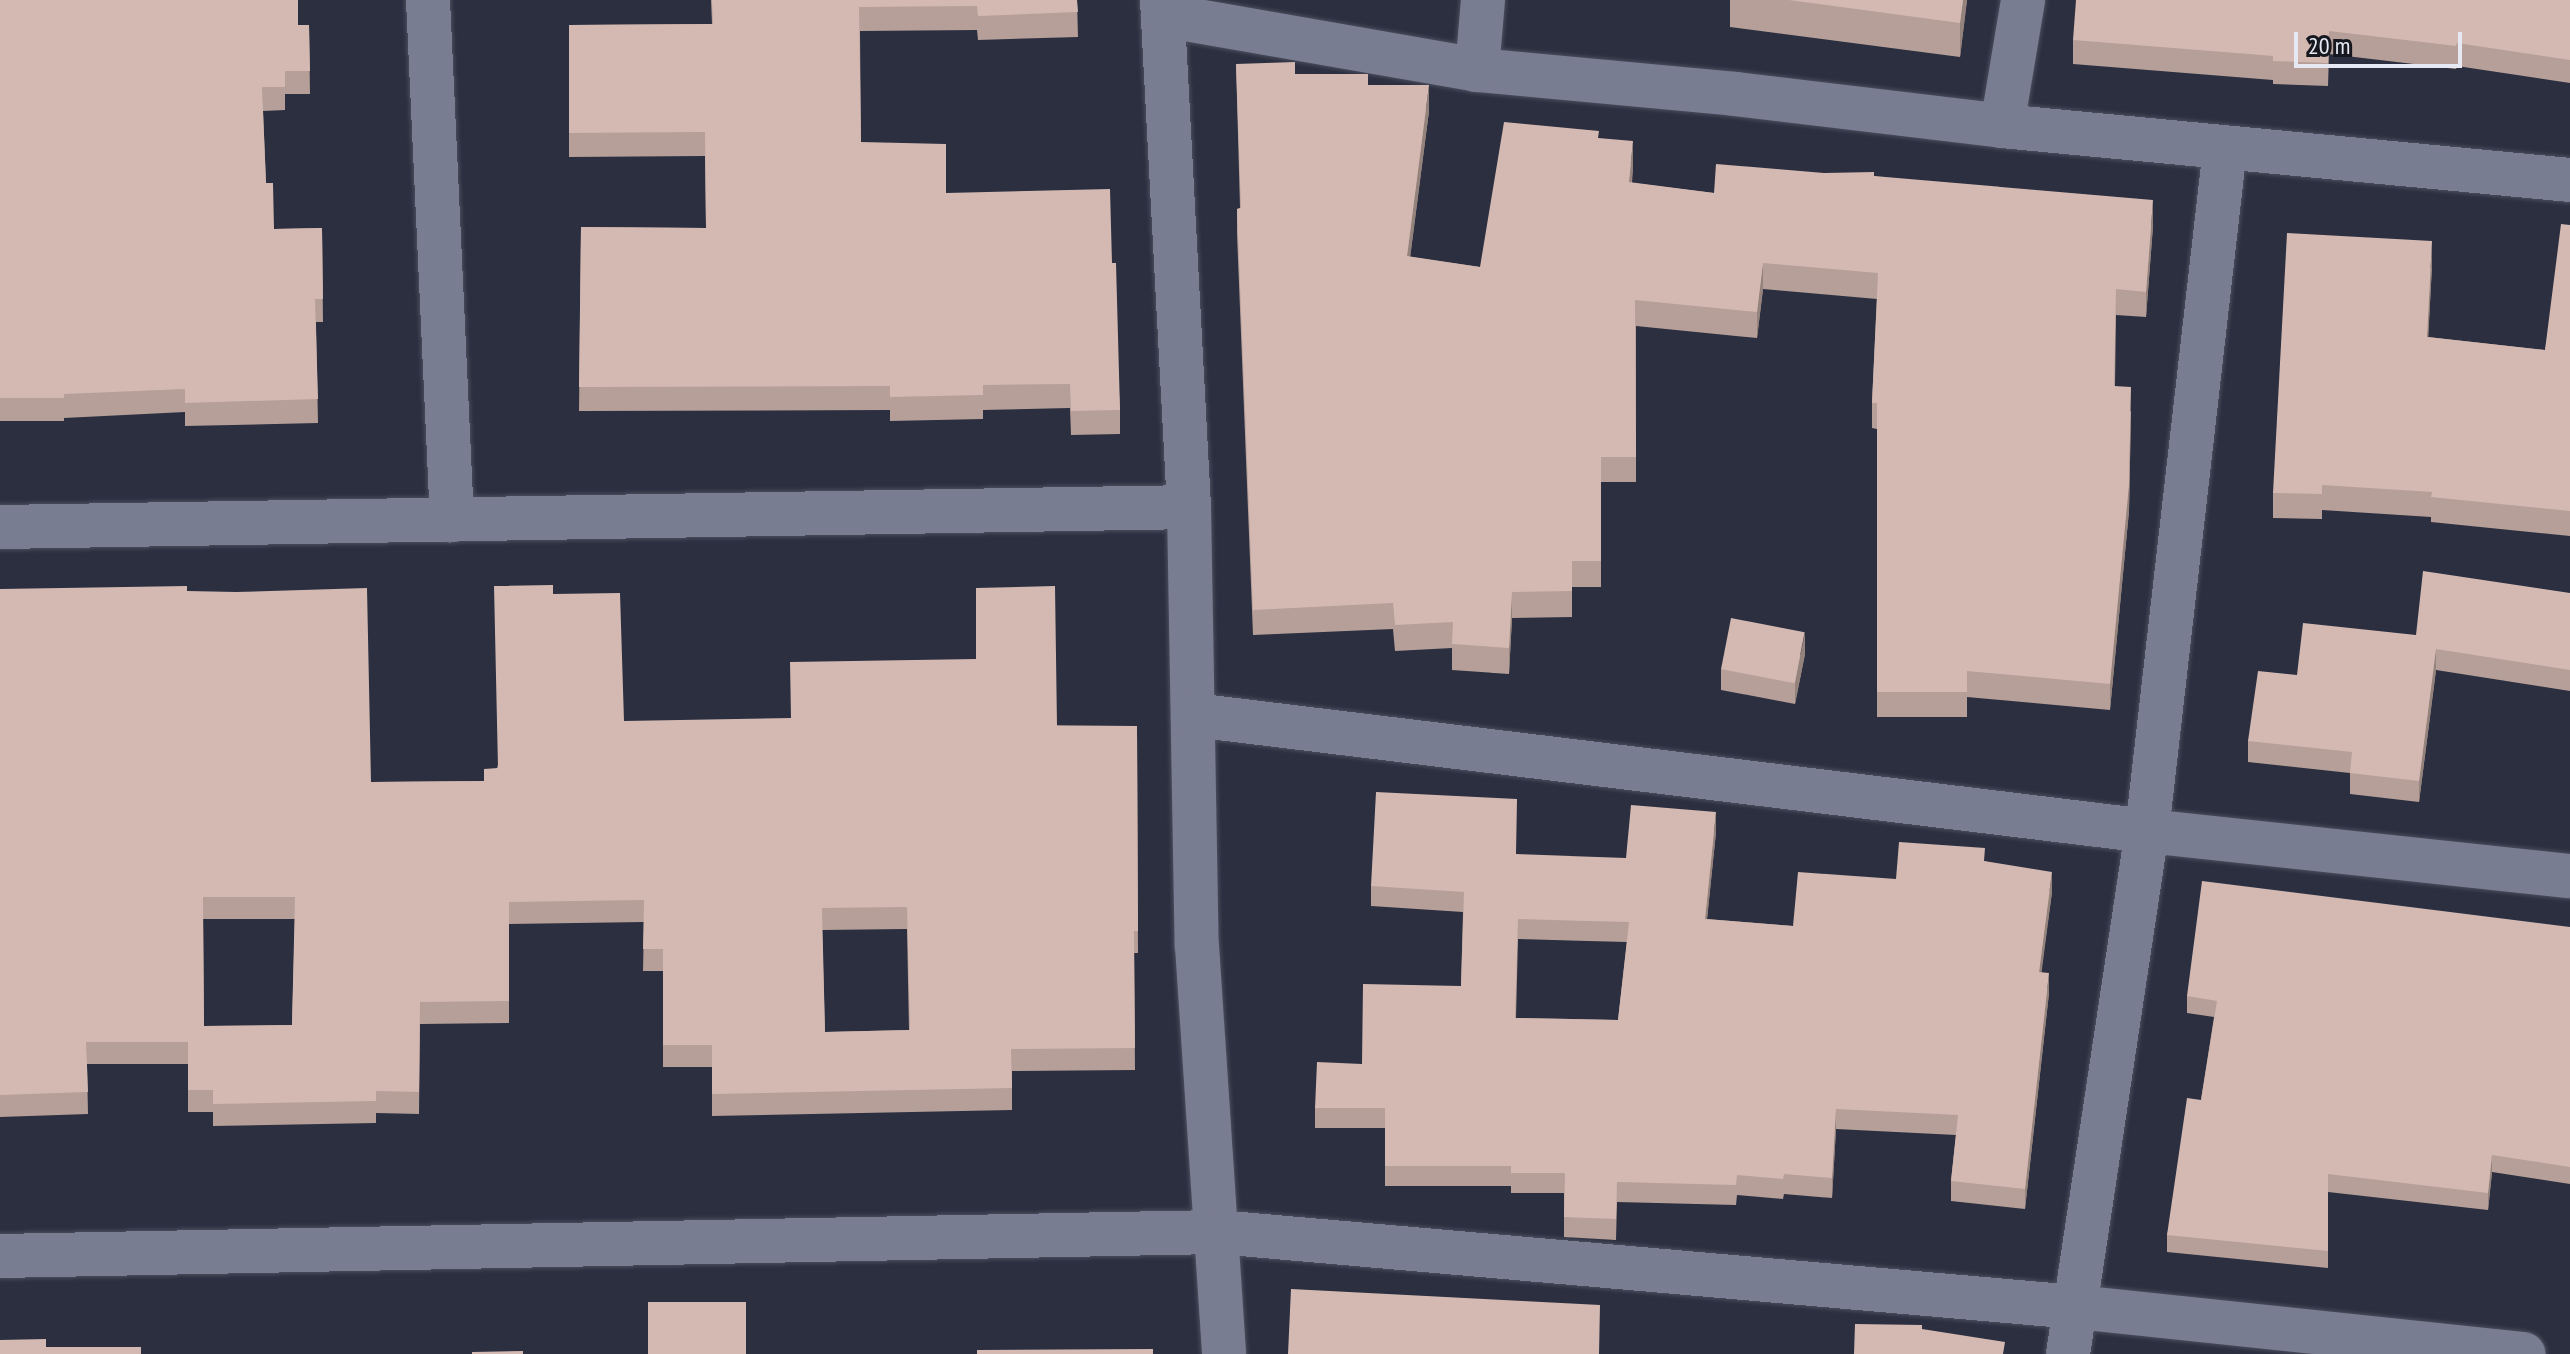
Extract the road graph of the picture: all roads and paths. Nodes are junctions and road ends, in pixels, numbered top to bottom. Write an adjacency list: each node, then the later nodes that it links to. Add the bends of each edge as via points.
1 (428, 0): 10 (street)
2 (1483, 0): 5 (street)
3 (2023, 0): 6 (street)
4 (1163, 8): 5 (street); 9 (street)
5 (1477, 70): 6 (street)
6 (2002, 126): 7 (street)
7 (2225, 148): 8 (street); 13 (street)
8 (2570, 180)
9 (1189, 507): 10 (street); 12 (street)
10 (452, 520): 11 (street)
11 (0, 527)
12 (1194, 715): 13 (street); 15 (street, via 1197,946)
13 (2147, 831): 14 (street); 17 (street)
14 (2570, 876)
15 (1218, 1232): 16 (street); 17 (street); 18 (street)
16 (0, 1256)
17 (2076, 1307): 19 (street); 20 (street)
18 (1224, 1354)
19 (2068, 1354)
20 (2524, 1354)

